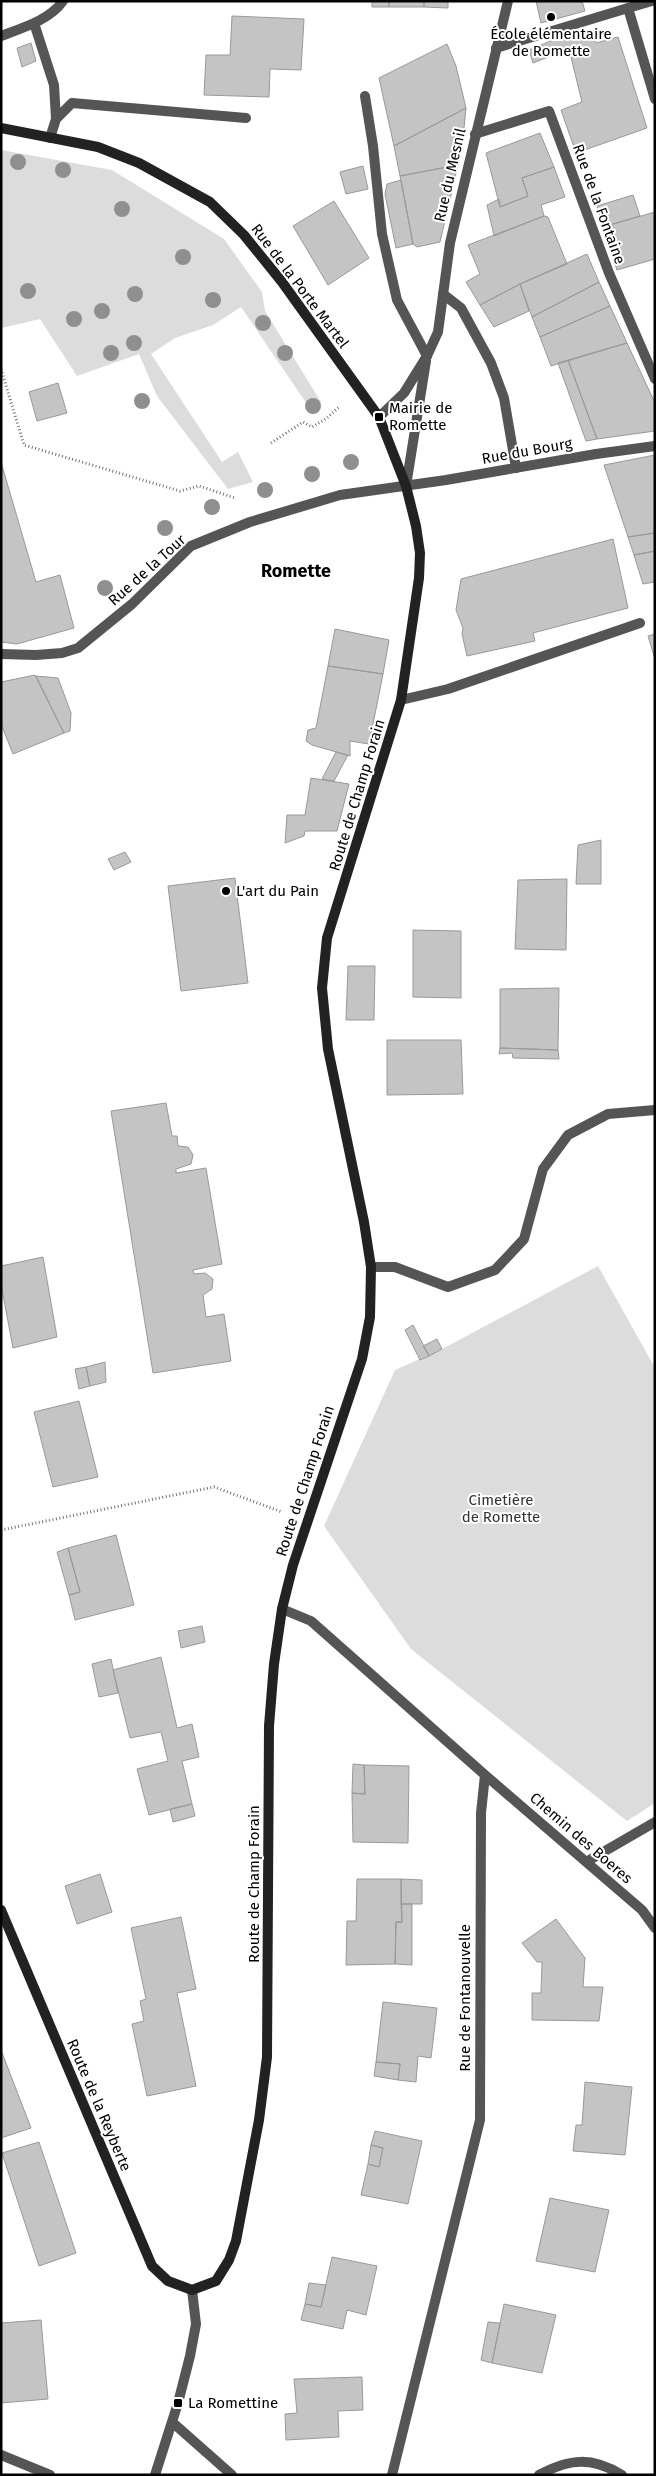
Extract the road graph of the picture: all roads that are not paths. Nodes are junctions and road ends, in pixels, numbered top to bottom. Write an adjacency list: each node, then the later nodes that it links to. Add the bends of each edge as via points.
1 (63, 1): 5 (street, via 58,10)
2 (508, 1): 7 (street, Rue du Mesnil)
3 (652, 1): 4 (street)
4 (628, 8): 7 (street); 9 (street)
5 (34, 23): 6 (street); 11 (street, via 54,86)
6 (1, 36)
7 (496, 48): 13 (street, Rue du Mesnil)
8 (365, 96): 16 (street, via 382,234 397,300)
9 (655, 99)
10 (246, 118): 11 (street, via 72,103)
11 (56, 119): 14 (street)
12 (1, 128): 14 (main road, Rue de la Porte Martel)
13 (475, 134): 15 (street, Rue du Mesnil, via 450,243); 17 (street, Rue de la Fontaine, via 549,111 609,273)
14 (50, 138): 18 (main road, Rue de la Porte Martel, via 98,147 139,163 210,202 244,235 282,282)
15 (443, 294): 16 (street, Rue du Mesnil, via 438,332); 20 (street, via 461,308 491,363 504,398)
16 (427, 356): 18 (street, Rue du Mesnil, via 404,393); 21 (street, Rue du Mesnil)
17 (655, 378)
18 (378, 417): 21 (main road, Rue de la Porte Martel)
19 (655, 446): 20 (street, Rue du Bourg)
20 (516, 468): 21 (street, Rue du Bourg)
21 (406, 486): 23 (street, Rue de la Tour, via 340,495 250,522 191,546 132,604 78,648 44,654); 24 (main road, Route de Champ Forain, via 420,552)
22 (640, 623): 24 (street, via 448,689)
23 (1, 654)
24 (401, 700): 26 (main road, Route de Champ Forain, via 327,938 322,988 328,1049)
25 (655, 1110): 26 (street, via 608,1114 568,1135 543,1169 524,1239 495,1270 448,1287 395,1267)
26 (371, 1267): 27 (main road, Route de Champ Forain, via 370,1317 362,1359 306,1521)
27 (282, 1609): 28 (street, via 311,1621); 33 (main road, Route de Champ Forain, via 269,1726 269,1995 267,2056 259,2120 233,2251 216,2281)
28 (485, 1775): 30 (street, Chemin des Boeres); 39 (street, Rue de Fontanouvelle, via 481,1813 480,2120)
29 (655, 1822): 30 (street)
30 (586, 1862): 32 (street, Chemin des Boeres, via 642,1910)
31 (1, 1910): 33 (main road, Route de la Reyberte, via 152,2266 168,2281)
32 (655, 1928)
33 (192, 2290): 34 (street, via 196,2324)
34 (172, 2422): 37 (street); 38 (street)
35 (1, 2455): 36 (street)
36 (50, 2475)
37 (155, 2475)
38 (232, 2475)
39 (392, 2475)
40 (539, 2475): 41 (street, via 575,2461 604,2464)
41 (622, 2475)

